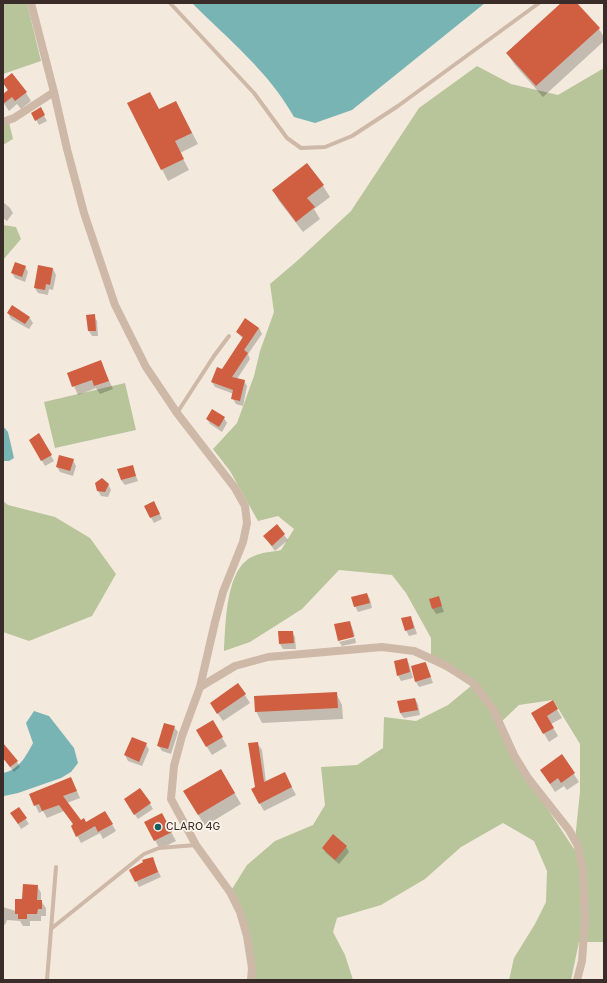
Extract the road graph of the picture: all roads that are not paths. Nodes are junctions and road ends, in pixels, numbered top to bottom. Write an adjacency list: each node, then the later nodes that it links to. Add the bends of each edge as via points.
1 (31, 3): 4 (street)
2 (170, 3): 3 (lane, via 254,93 288,138 302,148 325,147 352,136 398,106)
3 (538, 3)
4 (54, 92): 5 (street, via 14,118); 7 (street, via 84,213 115,304 146,367)
5 (3, 122)
6 (229, 336): 7 (lane)
7 (177, 413): 8 (street, via 235,488 245,506 247,523 243,542 223,592)
8 (200, 687): 9 (street, via 176,759 171,799); 14 (street, via 235,666 268,657 382,647 414,651 445,664 473,683 494,709 514,755 528,778 569,830 578,846 583,871 585,919)
9 (196, 845): 11 (lane, via 159,848 144,854); 13 (street, via 230,892 240,912 247,936 252,968)
10 (56, 867): 11 (lane)
11 (52, 928): 12 (lane)
12 (47, 980)
13 (251, 980)
14 (578, 980)

